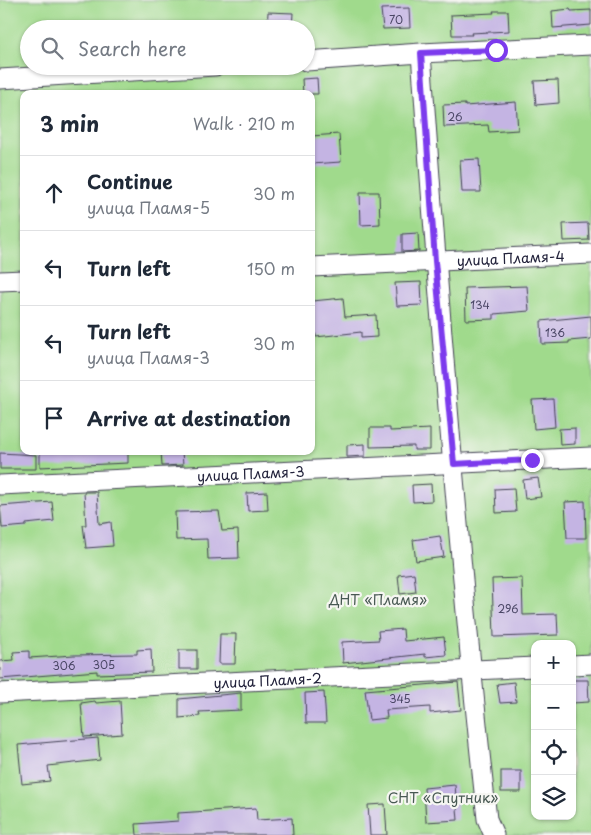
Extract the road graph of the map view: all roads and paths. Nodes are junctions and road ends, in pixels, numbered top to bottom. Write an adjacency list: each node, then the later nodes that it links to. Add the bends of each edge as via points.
1 (591, 45): 2 (street)
2 (421, 53): 3 (street); 7 (street)
3 (315, 60)
4 (66, 75): 5 (street)
5 (0, 79)
6 (591, 254): 7 (street, улица Пламя-4)
7 (435, 261): 8 (street, улица Пламя-4); 12 (street)
8 (315, 267)
9 (20, 280): 10 (street)
10 (0, 281)
11 (591, 457): 12 (street, улица Пламя-3)
12 (454, 464): 13 (street, улица Пламя-3); 17 (street)
13 (0, 485)
14 (591, 664): 15 (street)
15 (576, 665)
16 (531, 667): 17 (street, улица Пламя-2)
17 (471, 670): 18 (street, улица Пламя-2); 19 (street, via 487,819)
18 (0, 693)
19 (494, 835)

